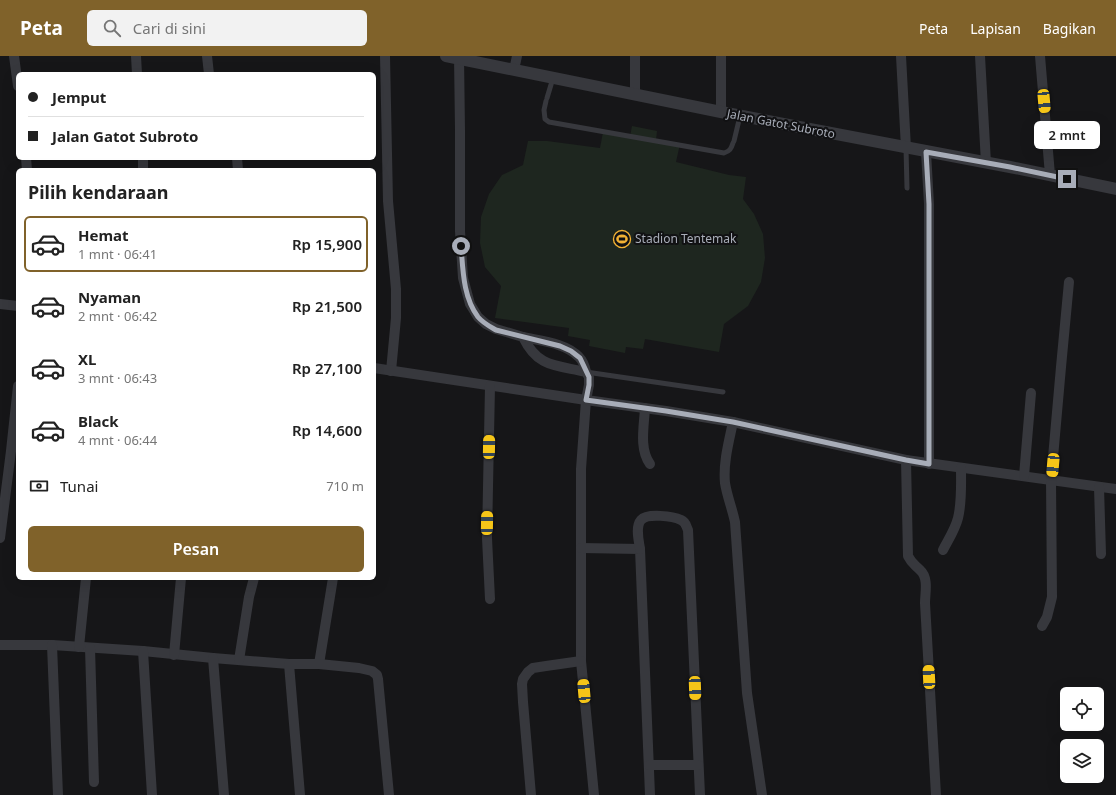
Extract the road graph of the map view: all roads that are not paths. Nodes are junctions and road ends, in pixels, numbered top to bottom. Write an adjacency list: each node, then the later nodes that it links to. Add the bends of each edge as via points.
1 (14, 56): 14 (street)
2 (136, 56): 15 (street)
3 (207, 56): 16 (street)
4 (385, 56): 32 (street, via 388,201 396,289)
5 (446, 56): 12 (street, Jalan Gatot Subroto)
6 (517, 56): 13 (street)
7 (635, 56): 18 (street)
8 (721, 56): 19 (street)
9 (902, 56): 21 (street)
10 (980, 56): 23 (street)
11 (1040, 56): 24 (street)
12 (459, 57): 13 (street, Jalan Gatot Subroto); 30 (street, via 460,231 463,278 470,304 478,317 496,330)
13 (514, 70): 17 (street, Jalan Gatot Subroto)
14 (16, 72)
15 (137, 72)
16 (208, 72)
17 (552, 78): 18 (street, Jalan Gatot Subroto); 20 (lane, via 544,110 544,118 549,122 724,153 731,149)
18 (635, 94): 19 (street, Jalan Gatot Subroto)
19 (721, 112): 20 (street, Jalan Gatot Subroto)
20 (740, 116): 21 (street, Jalan Gatot Subroto)
21 (906, 148): 22 (street, Jalan Gatot Subroto); 25 (lane)
22 (926, 152): 23 (street, Jalan Gatot Subroto); 43 (street, via 929,212)
23 (986, 162): 24 (street, Jalan Gatot Subroto)
24 (1050, 175): 26 (street, Jalan Gatot Subroto)
25 (907, 188)
26 (1116, 189)
27 (1069, 282): 46 (street)
28 (0, 304): 29 (street)
29 (16, 306)
30 (523, 337): 33 (street, via 534,355 543,361); 33 (street, via 571,351 580,358)
31 (376, 368): 32 (street)
32 (391, 371): 34 (street)
33 (586, 372): 35 (lane); 37 (street, via 589,377)
34 (490, 386): 37 (street); 58 (street, via 487,538)
35 (723, 392)
36 (1031, 392): 45 (street)
37 (586, 400): 39 (street); 50 (street, via 581,469)
38 (16, 405): 49 (street)
39 (645, 408): 40 (street); 42 (street, via 644,453)
40 (733, 422): 41 (street); 83 (street, via 725,481 735,522 747,693)
41 (906, 460): 43 (street); 84 (street, via 908,556 912,564 924,574 926,581 925,603)
42 (650, 464)
43 (929, 464): 44 (street)
44 (961, 468): 45 (street); 52 (street, via 960,509)
45 (1024, 476): 46 (street)
46 (1051, 480): 47 (street); 59 (street, via 1052,597)
47 (1099, 487): 48 (street); 53 (street)
48 (1116, 489)
49 (0, 538)
50 (581, 548): 51 (street); 68 (street)
51 (640, 549): 71 (street); 72 (street, via 638,525 644,518 676,518 686,524)
52 (943, 550)
53 (1101, 554)
54 (86, 580): 62 (street)
55 (181, 580): 65 (street)
56 (253, 580): 67 (street)
57 (333, 580): 70 (street)
58 (490, 599)
59 (1042, 626)
60 (0, 645): 61 (street)
61 (52, 645): 62 (street); 74 (street)
62 (79, 647): 63 (street)
63 (90, 648): 64 (street); 73 (street)
64 (143, 651): 65 (street); 75 (street)
65 (174, 654): 66 (street)
66 (213, 658): 67 (street); 76 (street)
67 (239, 660): 69 (street)
68 (581, 661): 79 (street, via 533,668 523,678); 80 (street)
69 (289, 664): 70 (street); 77 (street)
70 (319, 664): 78 (street, via 359,668 372,671 376,675)
71 (649, 765): 72 (street); 81 (street)
72 (698, 765): 82 (street)
73 (94, 782)
74 (58, 795)
75 (152, 795)
76 (224, 795)
77 (300, 795)
78 (389, 795)
79 (532, 795)
80 (594, 795)
81 (650, 795)
82 (700, 795)
83 (762, 795)
84 (936, 795)

